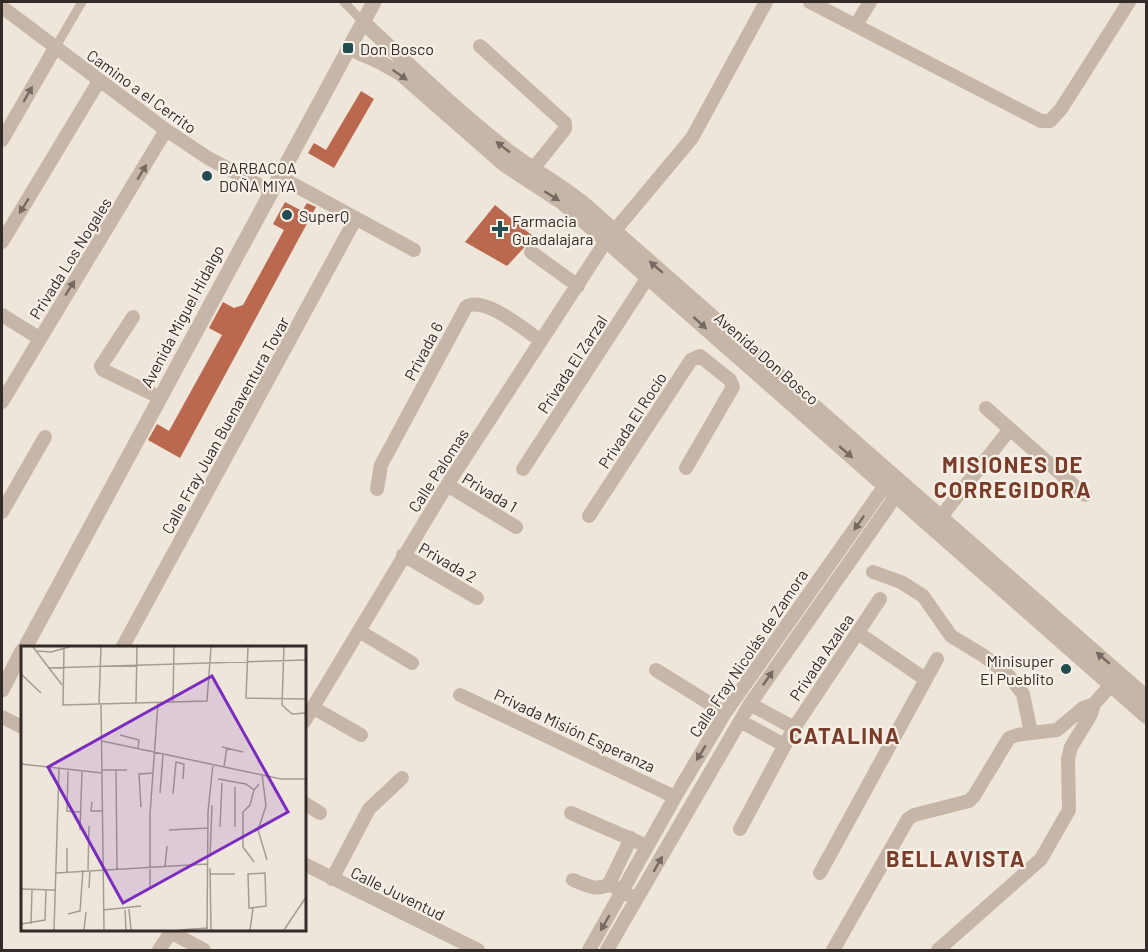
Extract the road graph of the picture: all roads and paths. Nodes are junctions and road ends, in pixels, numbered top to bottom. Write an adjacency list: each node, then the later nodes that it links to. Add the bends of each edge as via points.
1 (82, 2): 12 (street)
2 (344, 2): 9 (street)
3 (374, 2): 9 (street, Avenida Miguel Hidalgo)
4 (766, 2): 21 (street, Calle Palomas, via 692,138)
5 (810, 2): 10 (street)
6 (870, 2): 10 (street)
7 (1129, 2): 10 (street, via 1050,121 1035,119)
8 (2, 7): 12 (street, Camino a el Cerrito)
9 (363, 22): 13 (street, Avenida Miguel Hidalgo); 17 (street, Avenida Don Bosco, one-way to 9, via 466,117)
10 (856, 25)
11 (480, 46): 17 (street, via 565,123 565,129)
12 (55, 48): 14 (street, Camino a el Cerrito); 16 (street, one-way to 12)
13 (348, 48): 18 (street, Avenida Miguel Hidalgo); 21 (street, Avenida Don Bosco, one-way to 21, via 401,74 505,165)
14 (99, 81): 15 (street, Camino a el Cerrito); 22 (street, one-way to 22)
15 (166, 130): 19 (street, Camino a el Cerrito, via 208,158); 29 (street, Privada Los Nogales, one-way to 15)
16 (2, 140)
17 (533, 169): 21 (street, Avenida Don Bosco, via 571,192)
18 (278, 176): 19 (street, Avenida Miguel Hidalgo); 20 (street)
19 (270, 190): 33 (street, Avenida Miguel Hidalgo)
20 (356, 218): 23 (street); 55 (street, Calle Fray Juan Buenaventura Tovar)
21 (610, 235): 25 (street, Avenida Don Bosco); 26 (street, Calle Palomas); 41 (street, Avenida Don Bosco, one-way to 21)
22 (2, 242)
23 (414, 250)
24 (531, 252): 26 (street)
25 (648, 277): 31 (street, Avenida Don Bosco, one-way to 31); 39 (street, Privada El Zarzal)
26 (578, 286): 30 (street, Calle Palomas)
27 (2, 315): 29 (street)
28 (133, 317): 33 (street, via 101,366)
29 (39, 338): 34 (street, Privada Los Nogales)
30 (542, 341): 40 (street, Calle Palomas); 42 (street, Privada 6, via 487,305 466,307 381,465)
31 (728, 347): 32 (street); 41 (street, Avenida Don Bosco, one-way to 41)
32 (715, 367): 38 (street, via 732,383 732,391); 45 (street, Privada El Rocío, via 699,356 691,360)
33 (159, 397): 54 (street, Avenida Miguel Hidalgo)
34 (2, 402)
35 (986, 408): 36 (street)
36 (1010, 429): 43 (street); 46 (street)
37 (45, 437): 44 (street)
38 (686, 468)
39 (523, 469)
40 (447, 485): 47 (street, Privada 1); 48 (street, Calle Palomas)
41 (894, 485): 46 (street, Avenida Don Bosco); 61 (street, Avenida Don Bosco, via 952,547); 65 (street, Calle Fray Nicolás de Zamora, one-way to 41); 68 (street, Calle Fray Nicolás de Zamora, one-way to 68)
42 (377, 489)
43 (1085, 495)
44 (2, 512)
45 (589, 516)
46 (940, 518): 61 (street, Avenida Don Bosco, one-way to 46)
47 (516, 527)
48 (403, 555): 50 (street, Privada 2); 52 (street, Calle Palomas)
49 (873, 572): 76 (street, via 901,582 923,596 951,636 984,656 1016,683 1026,704)
50 (477, 598)
51 (880, 599): 53 (street, Privada Azalea)
52 (358, 631): 58 (street); 67 (street, Calle Palomas)
53 (858, 633): 60 (street); 74 (street, Privada Azalea)
54 (25, 646)
55 (123, 646)
56 (21, 653): 62 (street, Avenida Miguel Hidalgo)
57 (937, 659): 60 (street)
58 (412, 663)
59 (656, 670): 68 (street)
60 (925, 679): 89 (street)
61 (1116, 679): 64 (street, Avenida Don Bosco); 66 (street); 69 (street, Avenida Don Bosco)
62 (2, 690)
63 (460, 695): 81 (street, Privada Misión Esperanza)
64 (1146, 697)
65 (750, 704): 72 (street, Calle Fray Nicolás de Zamora); 74 (street)
66 (1094, 704): 76 (street, via 1083,708 1057,730); 102 (street, via 1069,752 1069,810 1047,851)
67 (312, 707): 71 (street, Calle Palomas); 77 (street)
68 (724, 712): 75 (street, Calle Fray Nicolás de Zamora)
69 (1146, 716)
70 (2, 717): 73 (street)
71 (306, 718)
72 (740, 721): 78 (street, Calle Fray Nicolás de Zamora); 79 (street)
73 (21, 726)
74 (794, 728): 79 (street, Privada Azalea)
75 (712, 733): 78 (street); 81 (street, Calle Fray Nicolás de Zamora, one-way to 81)
76 (1031, 733): 101 (street, via 1009,738 969,801 908,819)
77 (361, 735)
78 (728, 741): 94 (street, Calle Fray Nicolás de Zamora, one-way to 78)
79 (784, 745): 85 (street, Privada Azalea)
80 (402, 778): 90 (street, via 369,809)
81 (675, 797): 87 (street, Calle Fray Nicolás de Zamora)
82 (306, 804): 83 (street)
83 (320, 813)
84 (571, 813): 86 (street)
85 (740, 829)
86 (631, 838): 87 (street); 92 (street)
87 (647, 846): 93 (street, Calle Fray Nicolás de Zamora)
88 (306, 865): 90 (street, Calle Juventud)
89 (820, 873)
90 (332, 879): 98 (street, Calle Juventud)
91 (573, 880): 92 (street, via 593,888)
92 (609, 884): 93 (street)
93 (623, 891): 94 (street); 99 (street, Calle Fray Nicolás de Zamora, one-way to 99)
94 (637, 900): 100 (street, Calle Fray Nicolás de Zamora)
95 (191, 935): 96 (street, via 169,935); 97 (street)
96 (159, 951)
97 (204, 951)
98 (478, 951)
99 (589, 951)
100 (607, 951)
101 (833, 951)
102 (938, 951)

